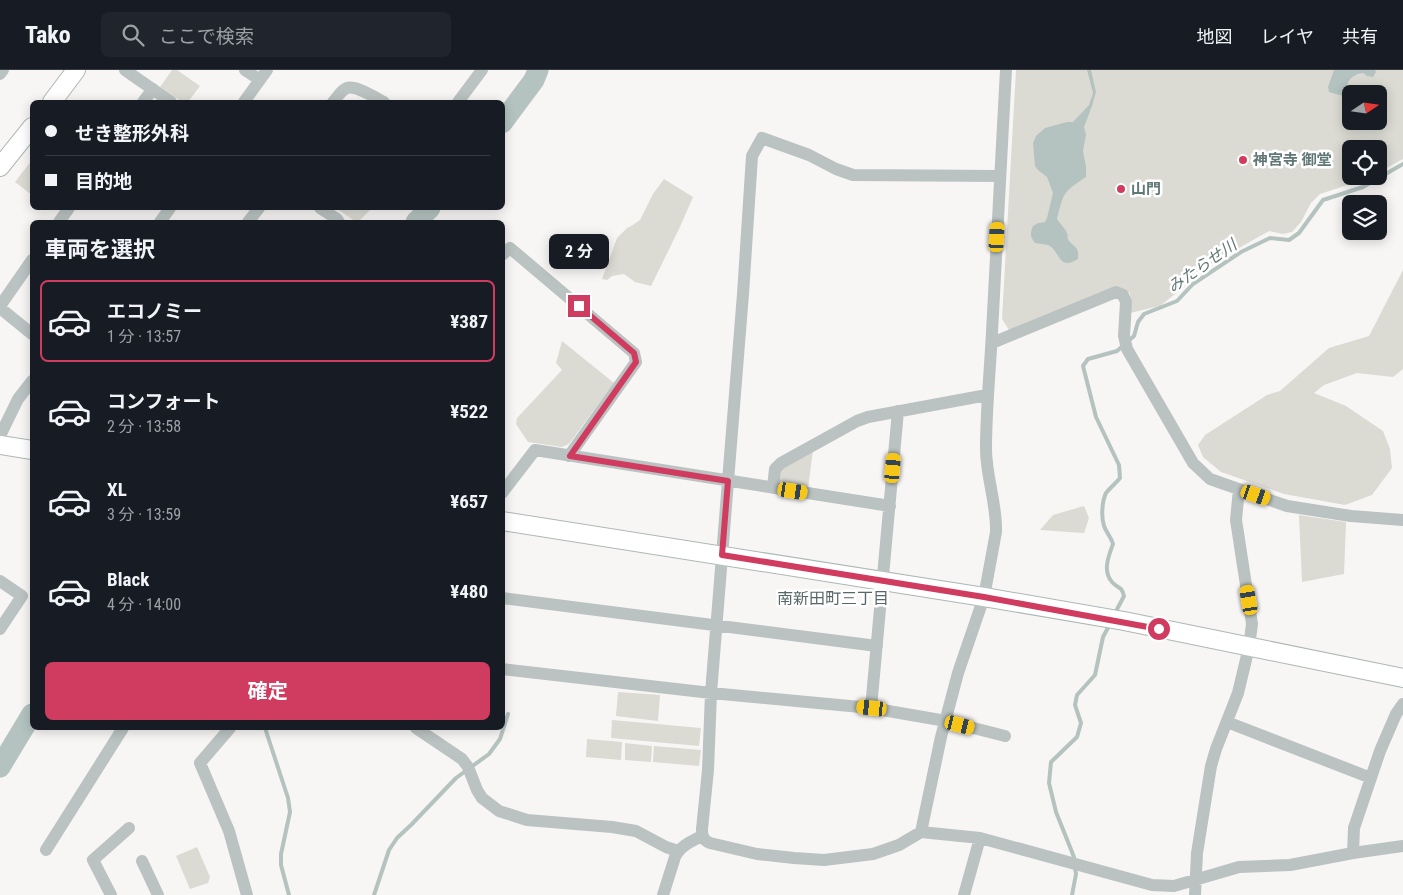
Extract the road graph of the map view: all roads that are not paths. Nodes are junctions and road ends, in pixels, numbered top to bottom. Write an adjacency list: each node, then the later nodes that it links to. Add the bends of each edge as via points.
1 (3, 70): 7 (street)
2 (76, 70): 10 (street)
3 (125, 70): 9 (street)
4 (245, 70): 8 (street)
5 (482, 70): 16 (street)
6 (1006, 70): 19 (street)
7 (0, 74)
8 (263, 75): 13 (street)
9 (153, 89): 11 (street); 12 (street)
10 (54, 100)
11 (145, 100)
12 (169, 100)
13 (245, 100)
14 (336, 100): 15 (street, via 347,88 356,88)
15 (380, 100)
16 (460, 100)
17 (30, 130): 18 (street)
18 (0, 167)
19 (1000, 176): 28 (street); 36 (street, via 853,175 762,138 752,156)
20 (68, 210): 22 (street)
21 (323, 210): 23 (street)
22 (61, 220)
23 (337, 220)
24 (505, 252): 35 (street, via 510,248 634,353 636,362)
25 (30, 263): 26 (street)
26 (0, 307): 27 (street)
27 (30, 332)
28 (992, 343): 30 (street); 39 (street, via 1116,292 1123,295 1127,349 1193,463 1210,479)
29 (30, 384): 32 (street, via 18,399)
30 (987, 395): 31 (street); 46 (street, via 986,452 996,532)
31 (898, 411): 37 (street, via 857,421 781,463 775,468); 40 (street)
32 (0, 436)
33 (0, 445): 34 (street)
34 (30, 450)
35 (570, 456): 36 (street); 38 (street, via 535,450)
36 (728, 481): 37 (street); 43 (street)
37 (773, 488): 40 (street)
38 (505, 489)
39 (1239, 490): 41 (street, via 1287,506); 51 (street, via 1236,520 1252,624)
40 (890, 506): 45 (street)
41 (1403, 520)
42 (505, 521): 43 (street)
43 (722, 555): 45 (street); 48 (street)
44 (0, 581): 49 (street, via 22,596)
45 (884, 581): 46 (street); 50 (street)
46 (984, 597): 51 (street); 57 (street, via 958,673)
47 (505, 598): 48 (street)
48 (716, 626): 50 (street); 54 (street)
49 (0, 629)
50 (878, 646): 56 (street)
51 (1249, 647): 53 (street); 58 (street)
52 (505, 669): 54 (street)
53 (1403, 678)
54 (711, 692): 56 (street); 66 (street)
55 (1403, 704): 63 (street)
56 (872, 708): 57 (street)
57 (946, 721): 62 (street); 65 (street)
58 (1228, 722): 63 (street); 73 (street, via 1211,766)
59 (122, 730): 69 (street)
60 (228, 730): 76 (street, via 200,763 229,831)
61 (419, 730): 70 (street, via 462,759 476,790 498,811 528,820 636,831)
62 (1005, 736)
63 (1371, 778): 71 (street, via 1354,828)
64 (128, 828): 74 (street, via 93,860)
65 (921, 832): 66 (street, via 873,854 824,860 757,854 710,843); 67 (street)
66 (702, 836): 70 (street)
67 (980, 838): 73 (street, via 1152,885 1174,886); 78 (street)
68 (1403, 846): 71 (street)
69 (46, 850)
70 (678, 851): 77 (street)
71 (1353, 854): 73 (street, via 1290,865 1239,868)
72 (142, 861): 75 (street)
73 (1195, 880): 79 (street)
74 (111, 895)
75 (158, 895)
76 (247, 895)
77 (663, 895)
78 (964, 895)
79 (1195, 895)

